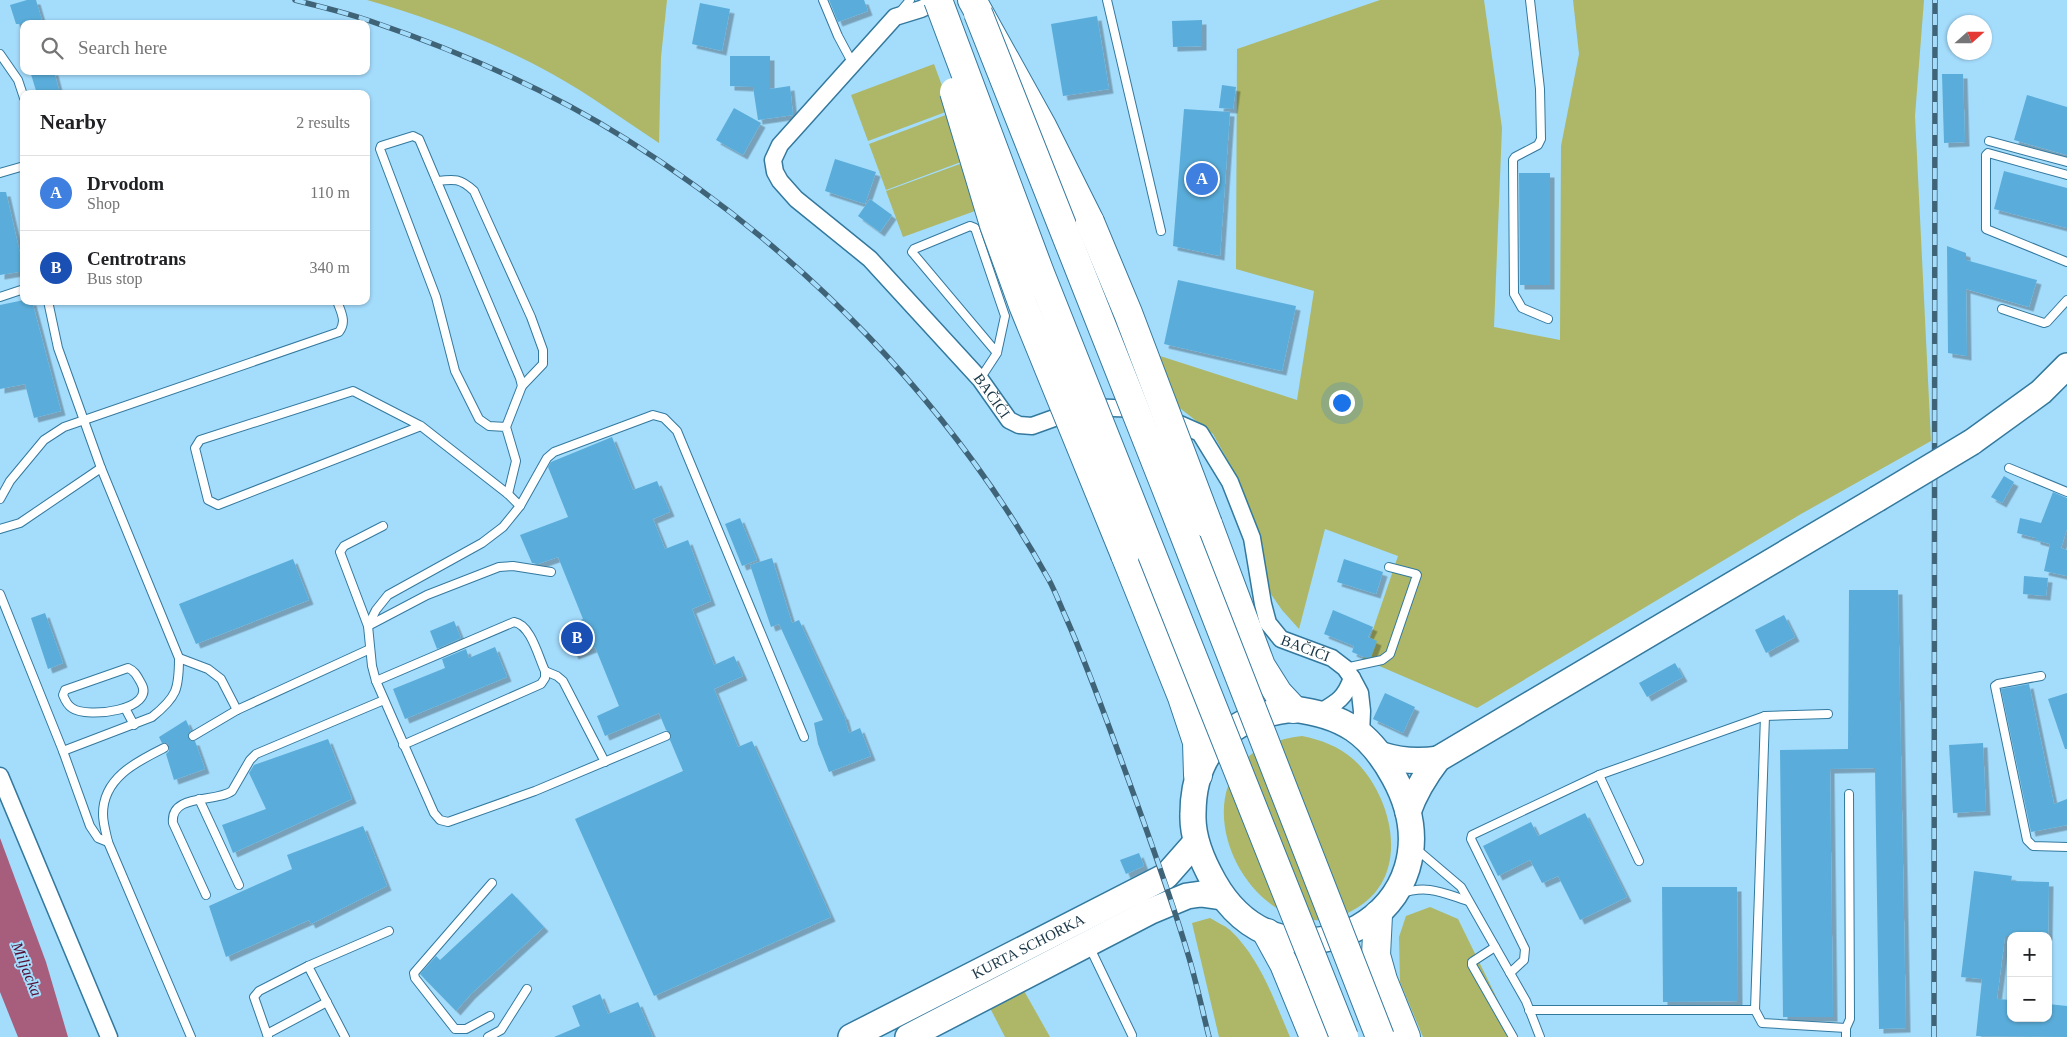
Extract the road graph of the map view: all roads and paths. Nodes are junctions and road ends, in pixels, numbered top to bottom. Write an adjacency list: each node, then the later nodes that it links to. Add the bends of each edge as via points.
1 (823, 0): 10 (lane)
2 (898, 0): 8 (lane)
3 (910, 0): 8 (lane, BAČIĆI)
4 (939, 0): 8 (street, via 922,9); 110 (highway, bridge, via 1040,273)
5 (1107, 0): 18 (lane)
6 (1530, 0): 26 (lane, via 1540,89 1541,139 1538,145 1513,160 1514,294 1522,308)
7 (975, 6): 54 (highway, bridge, via 1042,126 1090,222 1128,313 1261,666); 111 (highway, bridge)
8 (907, 9): 10 (street, BAČIĆI); 70 (highway, bridge, via 941,48 994,225 1023,305 1182,696 1197,742)
9 (0, 54): 11 (lane)
10 (853, 64): 29 (street, BAČIĆI, via 780,145 773,160 775,172 796,200 870,259)
11 (21, 90)
12 (1989, 141): 13 (lane)
13 (2067, 162)
14 (20, 167): 15 (lane)
15 (0, 173)
16 (2067, 175): 19 (lane, via 1986,155 1986,230)
17 (436, 181): 30 (lane); 30 (lane, via 453,179 464,182 474,191 531,317 543,350 543,364); 33 (lane, via 419,139 414,136 381,146 436,297 455,371 479,419 489,426)
18 (1161, 231)
19 (2067, 262)
20 (20, 291): 21 (lane)
21 (0, 297)
22 (2067, 300): 25 (lane, via 2044,323)
23 (49, 305): 31 (lane, via 58,348)
24 (338, 305): 31 (lane, via 344,322 339,332)
25 (2002, 309)
26 (1548, 319)
27 (997, 353): 27 (lane, via 1005,316 975,228 970,226 914,249 912,252); 29 (lane)
28 (2067, 366): 68 (main road, bridge, via 2041,392 1972,442)
29 (980, 379): 49 (street, BAČIĆI, via 1009,420 1019,425 1032,426 1085,407 1146,409 1200,432 1230,482 1252,538 1268,623 1281,639 1332,658)
30 (522, 386): 33 (lane)
31 (85, 420): 34 (lane); 38 (lane, via 64,427 44,440 10,481)
32 (421, 426): 32 (lane, via 353,391 200,440 195,448 208,500 218,506); 37 (lane)
33 (506, 427): 37 (lane, via 516,461)
34 (101, 468): 41 (lane, via 26,519); 47 (lane)
35 (2009, 468): 36 (lane)
36 (2067, 492)
37 (508, 494): 39 (lane)
38 (0, 499)
39 (520, 506): 45 (lane, via 503,527 482,543 388,595); 63 (lane, via 538,470 554,452 653,415 664,418 676,431)
40 (383, 526): 45 (lane, via 344,546 340,552)
41 (0, 529)
42 (1389, 567): 49 (lane, via 1417,575 1390,654)
43 (551, 572): 45 (lane, via 499,567 427,595)
44 (0, 594): 66 (lane)
45 (368, 626): 46 (lane)
46 (370, 649): 51 (lane); 55 (lane)
47 (179, 658): 55 (lane, via 208,669 221,679); 59 (lane, via 179,683 174,695 152,718)
48 (545, 671): 51 (lane, via 526,629 514,622); 64 (lane, via 541,684); 69 (lane, via 563,681)
49 (1349, 673): 56 (street, via 1346,693); 60 (street, via 1360,693)
50 (2041, 676): 79 (lane, via 1995,686 2026,840 2033,846)
51 (376, 681): 52 (lane)
52 (384, 700): 64 (lane); 74 (lane, via 256,754 232,791 216,798)
53 (125, 708): 53 (lane, via 144,694 144,688 128,668 66,690 63,695 73,709 84,712); 59 (lane)
54 (1293, 709): 56 (main road); 70 (main road, via 1269,712 1226,734 1209,753)
55 (237, 710): 61 (lane)
56 (1319, 713): 60 (main road)
57 (1828, 714): 58 (lane)
58 (1765, 716): 71 (lane); 97 (lane)
59 (134, 725): 66 (lane)
60 (1361, 734): 67 (main road)
61 (193, 736)
62 (666, 736): 69 (lane)
63 (804, 737)
64 (403, 745): 69 (lane, via 434,812 440,820 448,822)
65 (164, 748): 76 (lane, via 123,772 105,797 103,814)
66 (63, 751): 76 (lane, via 90,826 98,838)
67 (1382, 755): 68 (main road, via 1410,761); 75 (main road)
68 (1438, 760): 75 (main road, via 1425,775)
69 (605, 762)
70 (1198, 775): 77 (main road, via 1192,821)
71 (1599, 775): 80 (lane); 92 (lane, via 1472,835 1471,839 1525,950 1524,960)
72 (0, 776): 102 (street)
73 (1849, 794): 99 (lane, via 1850,1019)
74 (199, 799): 82 (lane); 83 (lane, via 180,806 173,822)
75 (1408, 812): 78 (main road)
76 (108, 842): 103 (lane)
77 (1196, 842): 84 (main road); 106 (main road, KURTA SCHORKA, via 1166,876)
78 (1412, 846): 85 (lane, via 1460,887); 86 (main road, via 1405,874)
79 (2067, 847)
80 (1639, 861)
81 (492, 883): 98 (lane, via 414,973 455,1029 466,1029)
82 (239, 885)
83 (206, 895)
84 (1222, 897): 88 (main road); 89 (main road, KURTA SCHORKA, via 1187,896)
85 (1468, 901): 86 (lane, via 1429,888 1412,889); 90 (lane)
86 (1386, 906): 88 (main road, via 1358,928 1316,940 1292,940); 112 (highway, via 1376,955)
87 (389, 931): 91 (lane)
88 (1267, 933): 109 (highway, via 1284,964)
89 (1088, 944): 95 (main road, KURTA SCHORKA); 100 (lane)
90 (1495, 947): 92 (lane); 113 (lane, via 1472,965)
91 (308, 966): 94 (lane); 101 (lane, via 259,991 254,997)
92 (1510, 973): 96 (lane)
93 (527, 989): 105 (lane, via 501,1030)
94 (326, 1002): 101 (lane); 104 (lane)
95 (960, 1010): 107 (main road, KURTA SCHORKA); 108 (lane)
96 (1528, 1010): 97 (lane); 114 (lane)
97 (1755, 1010): 99 (lane, via 1762,1023)
98 (490, 1016)
99 (1846, 1028): 115 (lane)
100 (1132, 1035)
101 (267, 1036)
102 (109, 1037)
103 (191, 1037)
104 (344, 1037)
105 (488, 1037)
106 (850, 1037)
107 (908, 1037)
108 (928, 1037)
109 (1314, 1037)
110 (1344, 1037)
111 (1380, 1037)
112 (1406, 1037)
113 (1513, 1037)
114 (1540, 1037)
115 (1846, 1037)

